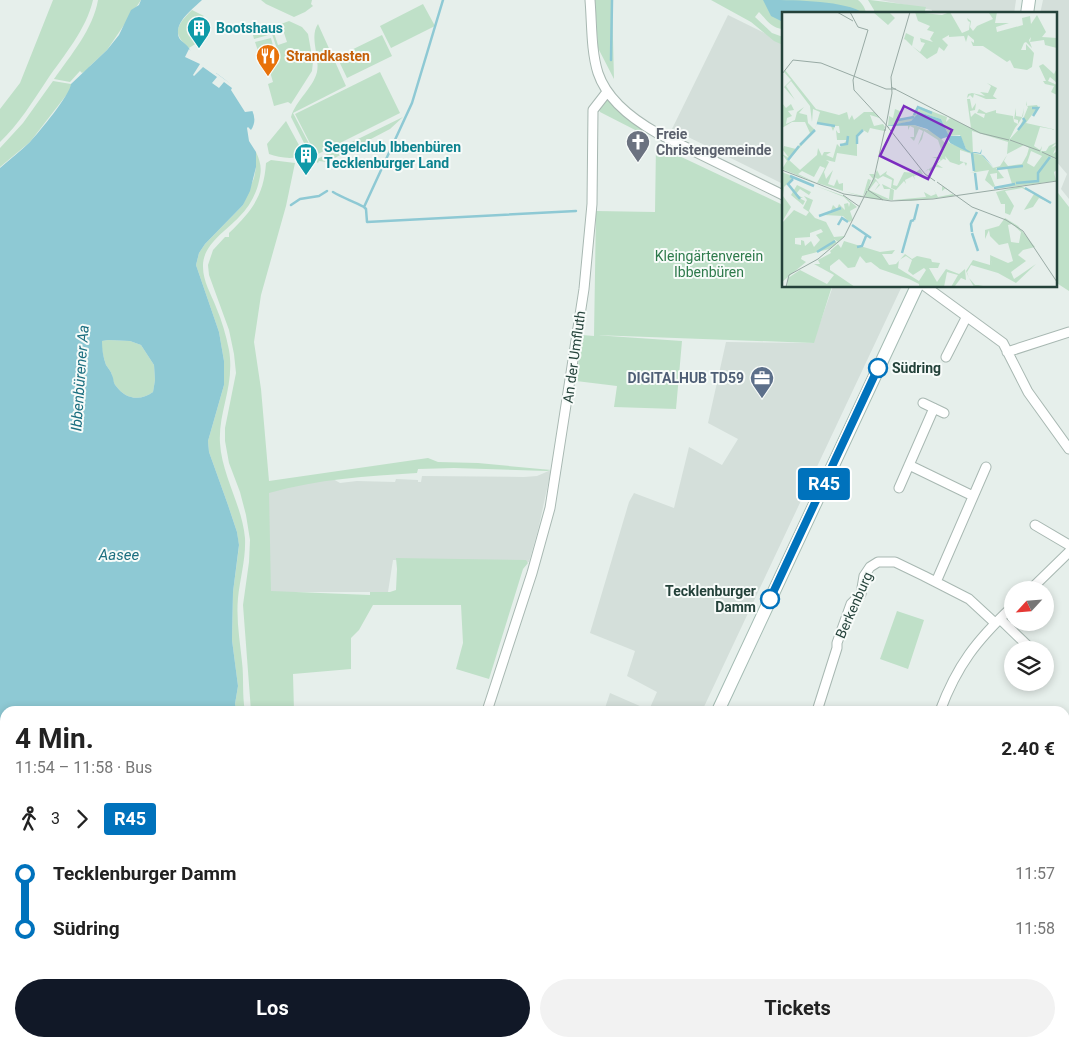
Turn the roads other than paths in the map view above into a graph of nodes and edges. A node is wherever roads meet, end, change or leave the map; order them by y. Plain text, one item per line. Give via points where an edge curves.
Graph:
1 (590, 0) edge
2 (608, 92) junction
3 (782, 194) edge
4 (916, 288) edge
5 (928, 288) edge
6 (966, 318) junction
7 (1069, 332) edge
8 (1007, 352) junction
9 (946, 357) dead end
10 (923, 403) dead end
11 (934, 408) junction
12 (944, 413) dead end
13 (1069, 449) edge
14 (909, 465) junction
15 (986, 467) dead end
16 (899, 488) dead end
17 (973, 496) junction
18 (1035, 525) dead end
19 (1069, 545) edge
20 (1069, 552) edge
21 (1039, 581) edge
22 (936, 582) junction
23 (1004, 614) edge
24 (997, 621) junction
25 (1021, 641) edge
26 (489, 706) edge
27 (720, 706) edge
28 (819, 706) edge
29 (942, 706) edge

1 - 2 street via 595,61
2 - 3 street via 642,124
2 - 26 street, An der Umfluth via 593,110 592,204 584,289 550,508
4 - 27 main road
5 - 6 street
6 - 8 street via 1003,343
6 - 9 street
7 - 8 street
8 - 13 street via 1028,392
10 - 11 street
11 - 12 street
11 - 14 street
14 - 16 street
14 - 17 street
15 - 17 street
17 - 22 street
18 - 19 street
20 - 21 street
22 - 24 street, Berkenburg via 969,599
22 - 28 street, Berkenburg via 895,562 878,562 870,567 864,576 861,594 851,604
23 - 24 street
24 - 25 street, Berkenburg
24 - 29 street via 975,644 958,670

